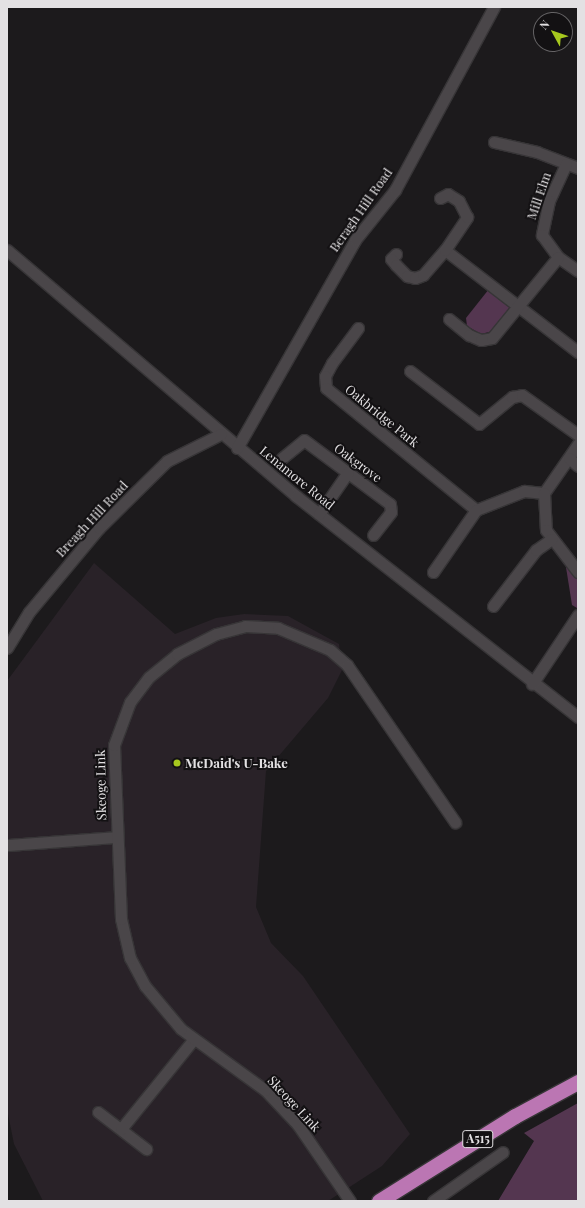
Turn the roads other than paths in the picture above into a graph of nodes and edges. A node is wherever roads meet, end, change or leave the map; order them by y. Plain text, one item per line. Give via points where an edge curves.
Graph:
1 (494, 7) edge
2 (494, 142) dead end
3 (566, 164) junction
4 (578, 168) edge
5 (440, 198) dead end
6 (7, 250) edge
7 (445, 250) junction
8 (396, 254) dead end
9 (558, 257) junction
10 (578, 270) edge
11 (518, 306) junction
12 (450, 319) dead end
13 (358, 328) dead end
14 (578, 352) edge
15 (410, 371) dead end
16 (221, 434) junction
17 (578, 435) edge
18 (578, 444) edge
19 (238, 448) junction
20 (282, 458) dead end
21 (569, 458) junction
22 (578, 466) edge
23 (348, 472) junction
24 (544, 493) junction
25 (476, 510) junction
26 (319, 514) junction
27 (373, 535) dead end
28 (552, 539) junction
29 (433, 572) dead end
30 (578, 572) edge
31 (493, 606) dead end
32 (578, 614) edge
33 (7, 648) edge
34 (532, 684) junction
35 (578, 716) edge
36 (455, 822) dead end
37 (116, 837) junction
38 (7, 845) edge
39 (193, 1040) junction
40 (578, 1082) edge
41 (98, 1112) dead end
42 (121, 1130) junction
43 (146, 1149) dead end
44 (503, 1152) dead end
45 (350, 1201) edge
46 (379, 1201) edge
47 (433, 1201) edge

1 - 19 street, Beragh Hill Road via 395,190 355,240
2 - 3 street, Mill Elm via 528,149
3 - 4 street, Mill Elm
3 - 9 street, Mill Elm via 541,227 546,244
5 - 7 street via 448,194 459,201 467,217
6 - 16 street, Lenamore Road
7 - 8 street via 423,275 415,278 391,259
7 - 11 street
9 - 10 street, Mill Elm
9 - 11 street
11 - 12 street via 492,338 481,340 469,335
11 - 14 street
13 - 25 street, Oakbridge Park via 325,376 326,388
15 - 17 street via 479,424 512,397 522,395
16 - 19 street, Lenamore Road
16 - 33 street, Breagh Hill Road via 167,461 99,528 29,612
18 - 21 street
19 - 26 street, Lenamore Road
20 - 23 street, Oakgrove via 304,440
21 - 22 street
21 - 24 street
23 - 26 street
23 - 27 street, Oakgrove via 390,504 391,512
24 - 25 street via 524,491
24 - 28 street via 546,530
25 - 29 street
26 - 34 street, Lenamore Road
28 - 30 street
28 - 31 street via 536,550
32 - 34 street
34 - 35 street, Lenamore Road
36 - 37 street, Skeoge Link via 347,665 330,650 278,628 245,626 216,634 177,654 149,677 130,702 114,744
37 - 38 street
37 - 39 street, Skeoge Link via 121,919 130,958 163,1010
39 - 42 street
39 - 45 street, Skeoge Link via 265,1090 315,1147
40 - 46 highway, A515 via 515,1116
41 - 42 street
42 - 43 street
44 - 47 street

